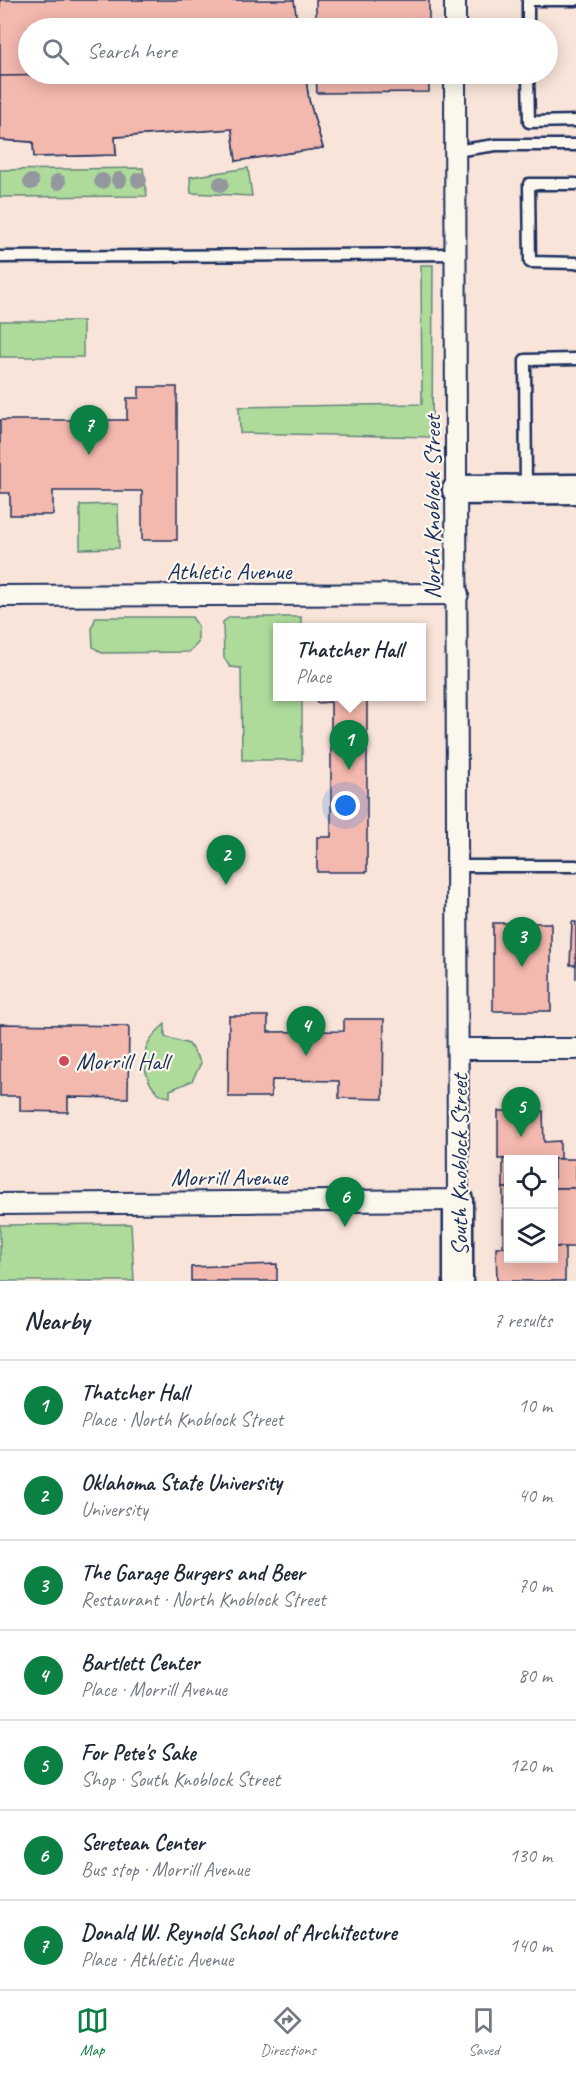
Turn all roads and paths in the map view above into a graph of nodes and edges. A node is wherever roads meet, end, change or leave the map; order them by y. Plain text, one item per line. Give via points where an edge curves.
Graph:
1 (455, 0) edge
2 (576, 0) edge
3 (455, 18) edge
4 (528, 18) edge
5 (455, 84) edge
6 (528, 84) edge
7 (576, 121) edge
8 (576, 145) edge
9 (455, 151) junction
10 (576, 184) edge
11 (457, 254) junction
12 (0, 256) edge
13 (576, 263) edge
14 (576, 359) edge
15 (526, 489) junction
16 (576, 489) edge
17 (457, 490) junction
18 (458, 594) junction
19 (0, 596) edge
20 (459, 866) junction
21 (576, 866) edge
22 (460, 1049) junction
23 (576, 1049) edge
24 (458, 1200) junction
25 (0, 1204) edge
26 (458, 1281) edge

1 - 3 street
2 - 4 lane via 528,0
5 - 9 street, North Knoblock Street
6 - 7 lane via 529,122
8 - 9 lane via 496,145
9 - 11 street, North Knoblock Street
10 - 13 lane via 529,184 530,262
11 - 12 lane
11 - 17 street, North Knoblock Street
14 - 15 lane via 525,360
15 - 16 street
15 - 17 street
17 - 18 street, North Knoblock Street
18 - 19 street, Athletic Avenue
18 - 20 street, North Knoblock Street
20 - 21 lane
20 - 22 street, North Knoblock Street
22 - 23 street
22 - 24 street, South Knoblock Street
24 - 25 street, Morrill Avenue
24 - 26 street, South Knoblock Street

